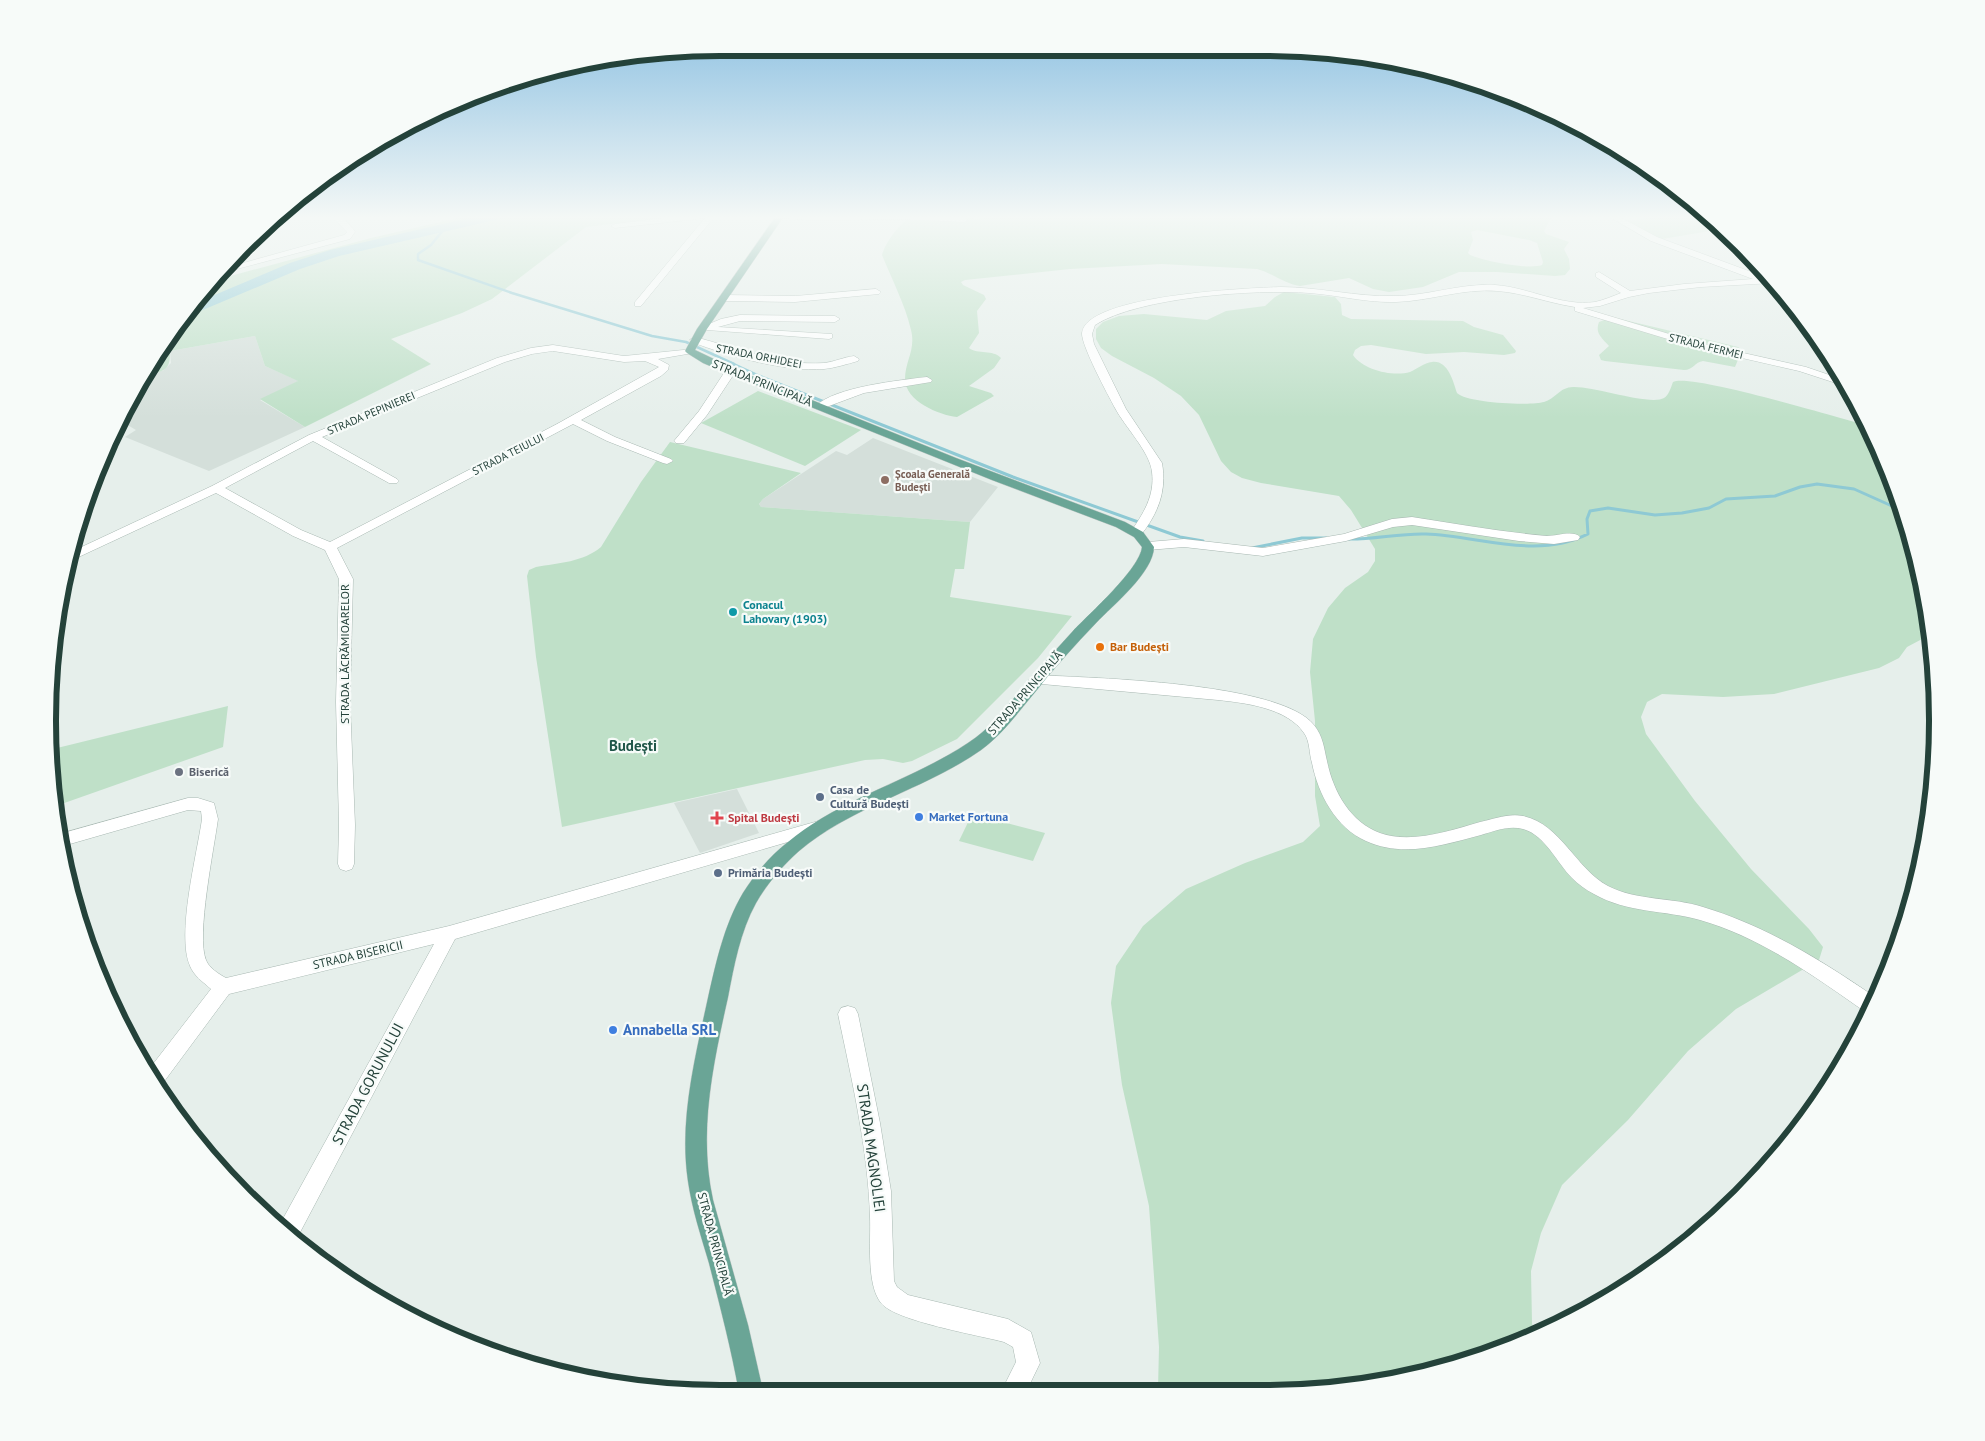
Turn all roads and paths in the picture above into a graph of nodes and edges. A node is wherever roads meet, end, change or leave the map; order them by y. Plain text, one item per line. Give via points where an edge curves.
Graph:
1 (655, 283) edge
2 (733, 283) edge
3 (1612, 283) edge
4 (1735, 283) edge
5 (876, 292) dead end
6 (1629, 294) junction
7 (723, 298) junction
8 (638, 304) dead end
9 (1570, 304) junction
10 (834, 320) dead end
11 (702, 329) junction
12 (829, 336) dead end
13 (692, 345) junction
14 (646, 358) junction
15 (854, 359) dead end
16 (730, 373) junction
17 (927, 380) dead end
18 (1835, 380) edge
19 (825, 404) junction
20 (573, 420) junction
21 (312, 437) junction
22 (680, 441) dead end
23 (667, 461) dead end
24 (393, 481) dead end
25 (216, 488) junction
26 (1141, 528) junction
27 (1574, 536) dead end
28 (1148, 546) junction
29 (330, 547) junction
30 (78, 554) edge
31 (1036, 680) junction
32 (823, 825) junction
33 (67, 839) edge
34 (346, 864) dead end
35 (449, 933) junction
36 (223, 987) junction
37 (1866, 1002) edge
38 (848, 1014) dead end
39 (158, 1074) edge
40 (291, 1227) edge
41 (749, 1385) edge
42 (1017, 1385) edge

1 - 8 street
2 - 7 main road
3 - 6 street
4 - 6 street
5 - 7 street via 795,299
6 - 9 street via 1599,304
7 - 11 main road
9 - 18 street, STRADA FERMEI via 1690,343 1802,369
9 - 26 street via 1496,288 1396,298 1283,290 1148,302 1095,320 1088,329 1089,344 1121,410 1156,463 1159,474 1156,498
10 - 11 street via 740,318 724,320
11 - 12 street
11 - 13 main road
13 - 14 street, STRADA PEPINIEREI
13 - 15 street, STRADA ORHIDEEI via 793,364 824,366
13 - 16 main road, STRADA PRINCIPALĂ via 707,361
14 - 20 street, STRADA TEIULUI via 664,365 664,368
14 - 21 street, STRADA PEPINIEREI via 609,358 553,348 530,351 486,365
16 - 19 main road, STRADA PRINCIPALĂ
16 - 22 street via 704,413
17 - 19 street via 867,387
19 - 26 main road, STRADA PRINCIPALĂ via 1033,492 1126,527
20 - 23 street
20 - 29 street, STRADA TEIULUI
21 - 24 street
21 - 25 street, STRADA PEPINIEREI
25 - 29 street via 297,533
25 - 30 street, STRADA PEPINIEREI
26 - 28 main road, STRADA PRINCIPALĂ
27 - 28 street via 1554,540 1519,537 1412,521 1263,552 1184,543
28 - 31 main road, STRADA PRINCIPALĂ via 1145,561 1135,573
29 - 34 street, STRADA LĂCRĂMIOARELOR via 346,580 343,702
31 - 32 main road, STRADA PRINCIPALĂ via 999,725 965,754
31 - 37 street via 1143,686 1229,696 1288,712 1307,726 1316,744 1326,784 1346,820 1372,837 1399,844 1452,836 1498,824 1519,821 1528,824 1538,829 1576,871 1601,890 1621,899 1697,912 1733,924 1790,953
32 - 35 street, STRADA BISERICII
32 - 41 main road, STRADA PRINCIPALĂ via 785,853 748,901 732,943 720,989 699,1089 698,1181
33 - 36 street via 188,804 208,807 210,819 197,911 195,957 198,965
35 - 36 street, STRADA BISERICII
35 - 40 street, STRADA GORUNULUI
36 - 39 street
38 - 42 street, STRADA MAGNOLIEI via 876,1162 883,1281 889,1295 903,1305 1008,1331 1022,1340 1028,1363

